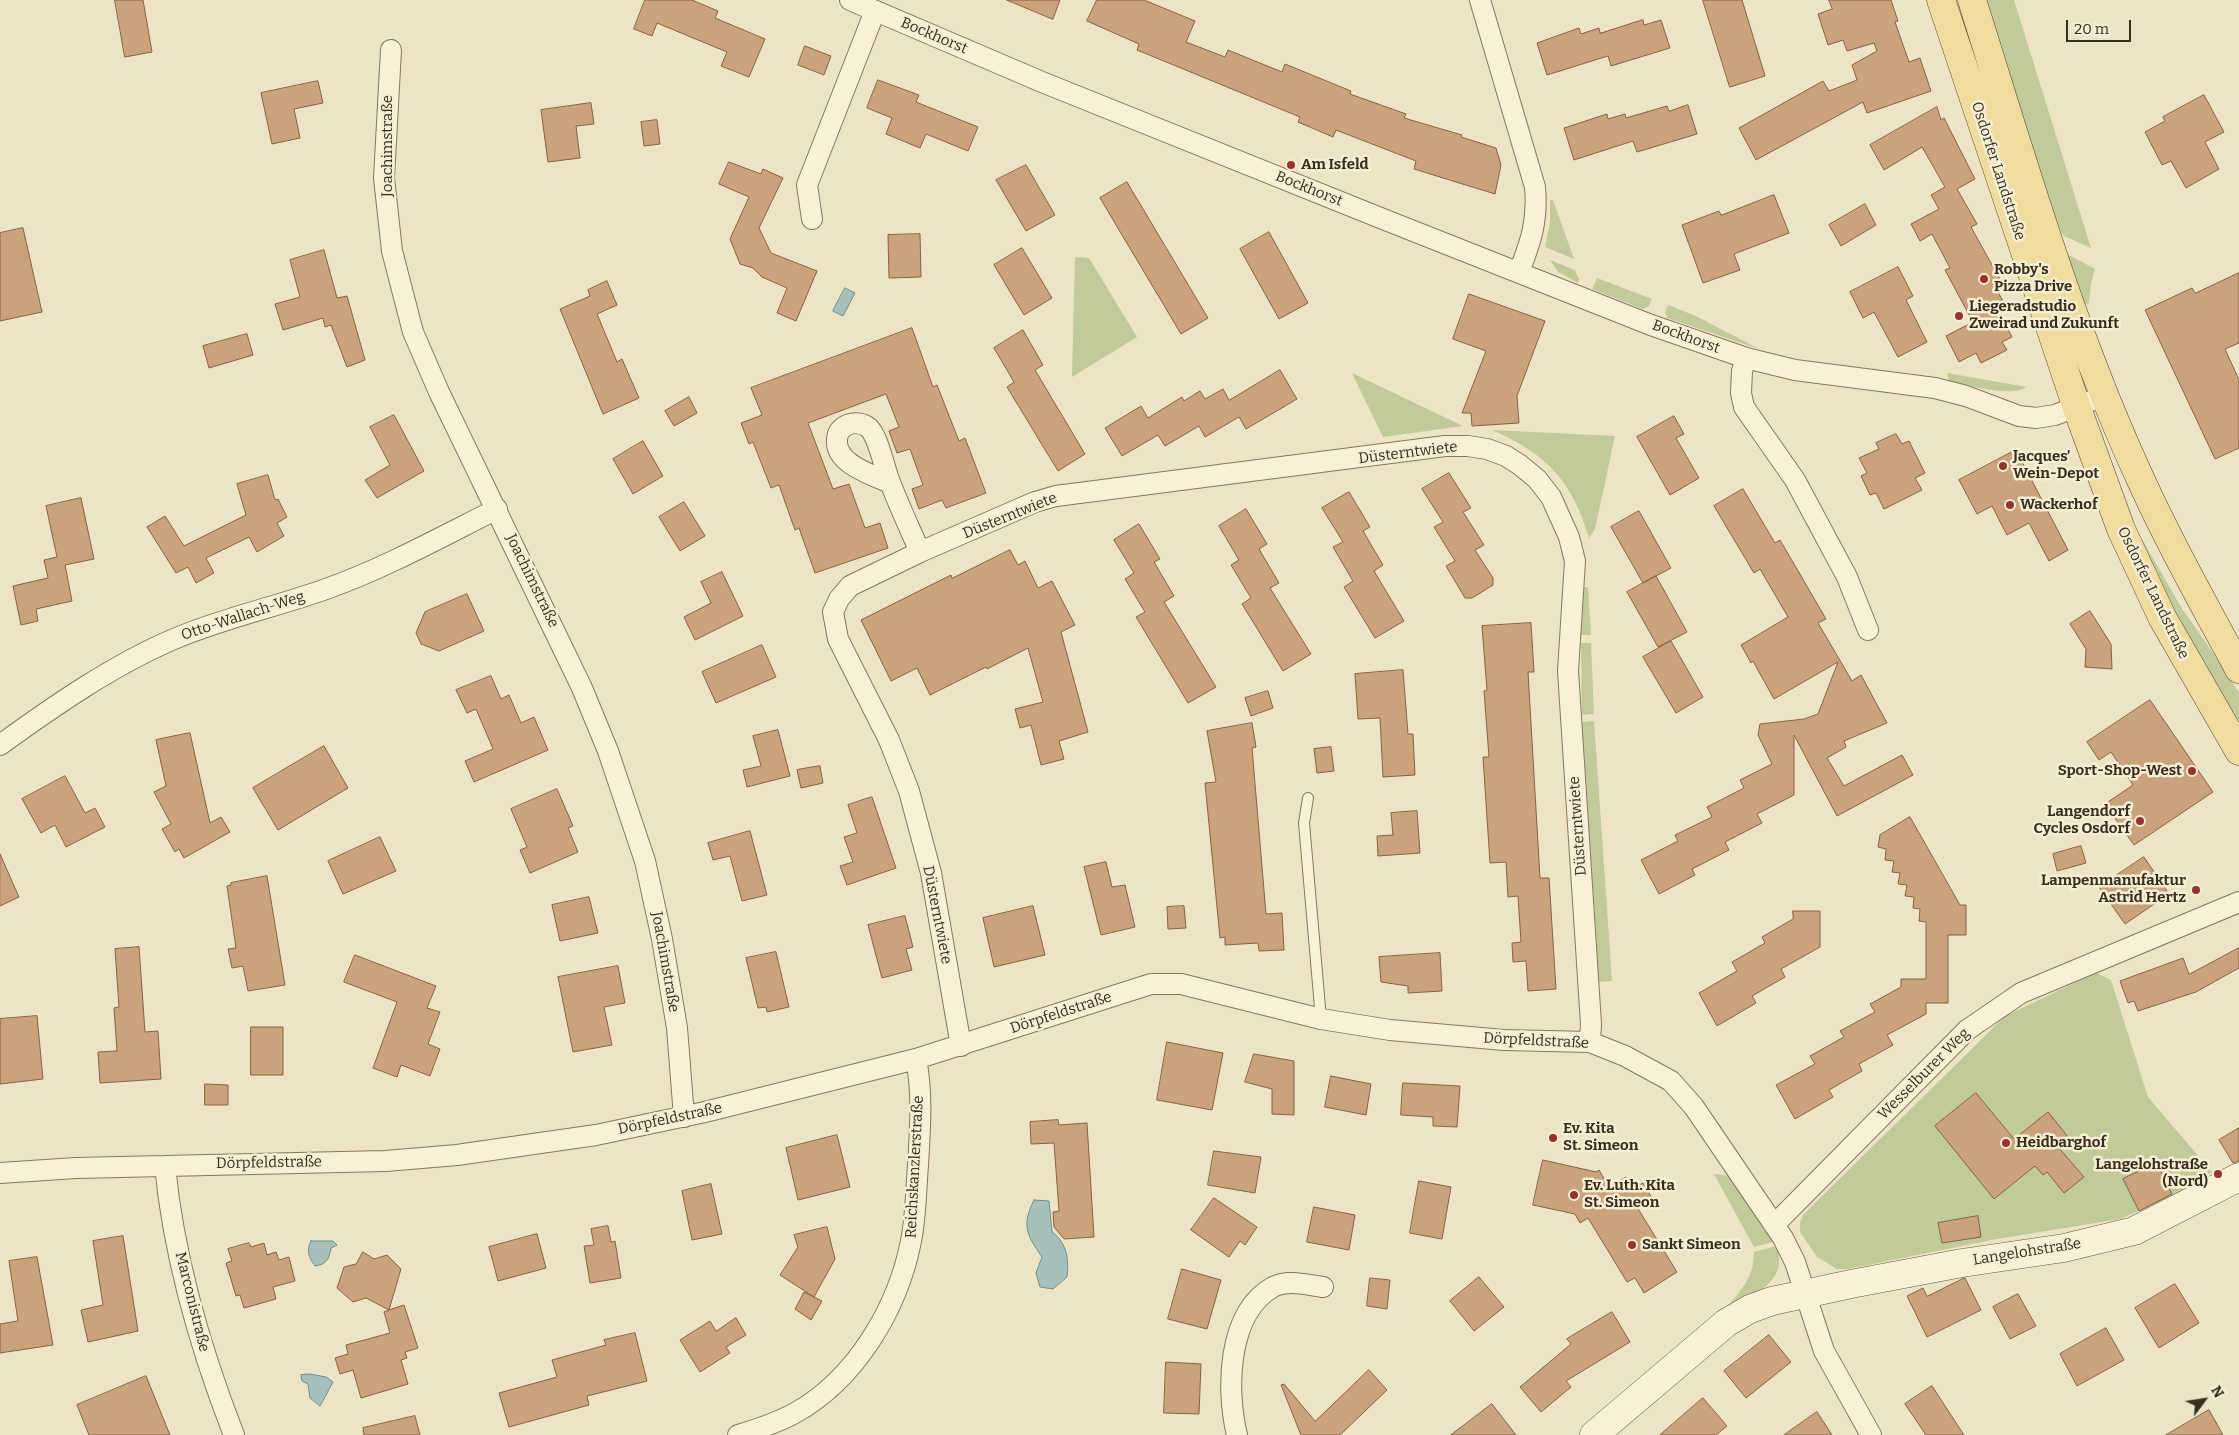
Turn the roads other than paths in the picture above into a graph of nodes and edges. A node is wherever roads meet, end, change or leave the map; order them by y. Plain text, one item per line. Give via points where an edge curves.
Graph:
1 (850, 0) edge
2 (1480, 0) edge
3 (1940, 0) edge
4 (1972, 0) edge
5 (875, 11) junction
6 (391, 50) dead end
7 (812, 219) dead end
8 (1519, 272) junction
9 (1746, 358) junction
10 (2106, 395) junction
11 (2077, 408) junction
12 (890, 483) dead end
13 (2145, 490) junction
14 (497, 509) junction
15 (920, 552) junction
16 (1868, 630) dead end
17 (2239, 669) edge
18 (0, 745) edge
19 (2239, 751) edge
20 (1308, 798) dead end
21 (2239, 902) edge
22 (1320, 1019) junction
23 (1590, 1042) junction
24 (961, 1046) junction
25 (916, 1059) junction
26 (684, 1117) junction
27 (165, 1166) junction
28 (0, 1173) edge
29 (2239, 1177) edge
30 (1774, 1225) junction
31 (1322, 1287) dead end
32 (1804, 1294) junction
33 (234, 1435) edge
34 (738, 1435) edge
35 (1237, 1435) edge
36 (1594, 1435) edge
37 (1871, 1435) edge

1 - 5 street, Bockhorst
2 - 8 street via 1535,187 1537,210 1533,233
3 - 11 main road, Osdorfer Landstraße
4 - 10 main road, Osdorfer Landstraße via 2048,240
5 - 7 street via 807,185
5 - 8 street, Bockhorst via 1101,106
6 - 14 street, Joachimstraße via 384,178 392,251 413,332
8 - 9 street, Bockhorst via 1651,325
9 - 11 street, Bockhorst via 1795,370 1936,388 2019,416 2036,418
9 - 16 street via 1741,393 1744,407 1795,480 1847,576
10 - 11 street, Bockhorst
10 - 13 main road, Osdorfer Landstraße
11 - 13 main road
11 - 19 main road, Osdorfer Landstraße via 2139,571
12 - 15 street
13 - 17 main road, Osdorfer Landstraße
14 - 18 street, Otto-Wallach-Weg via 391,562 326,589 174,639 46,712
14 - 26 street, Joachimstraße via 582,688 608,751 645,861 677,1028
15 - 23 street, Düsterntwiete via 1035,502 1078,492 1445,446 1488,449 1520,465 1537,479 1551,498 1566,530 1574,561 1568,671
15 - 24 street, Düsterntwiete via 850,586 839,598 833,612 838,638 889,740 909,791 930,874
20 - 22 lane via 1304,823
21 - 30 street, Wesselburer Weg via 2021,993 1967,1030
22 - 23 street, Dörpfeldstraße via 1443,1035
22 - 24 street, Dörpfeldstraße via 1166,982 1151,984
23 - 30 street, Dörpfeldstraße via 1625,1056 1671,1081 1694,1107
24 - 25 street, Dörpfeldstraße
25 - 26 street, Dörpfeldstraße
25 - 34 street, Reichskanzlerstraße via 920,1077 920,1133 915,1212 905,1265 889,1307 864,1347 836,1381 796,1412
26 - 27 street, Dörpfeldstraße via 596,1135 457,1155
27 - 28 street, Dörpfeldstraße
27 - 33 street, Marconistraße via 190,1308
29 - 32 street, Langelohstraße via 2134,1231 2064,1248 1953,1265
30 - 32 street, Dörpfeldstraße via 1795,1262
31 - 35 street via 1294,1283 1274,1286 1256,1301 1244,1319 1235,1348 1231,1380 1232,1414
32 - 36 street, Langelohstraße via 1750,1309 1726,1323
32 - 37 street via 1824,1351

